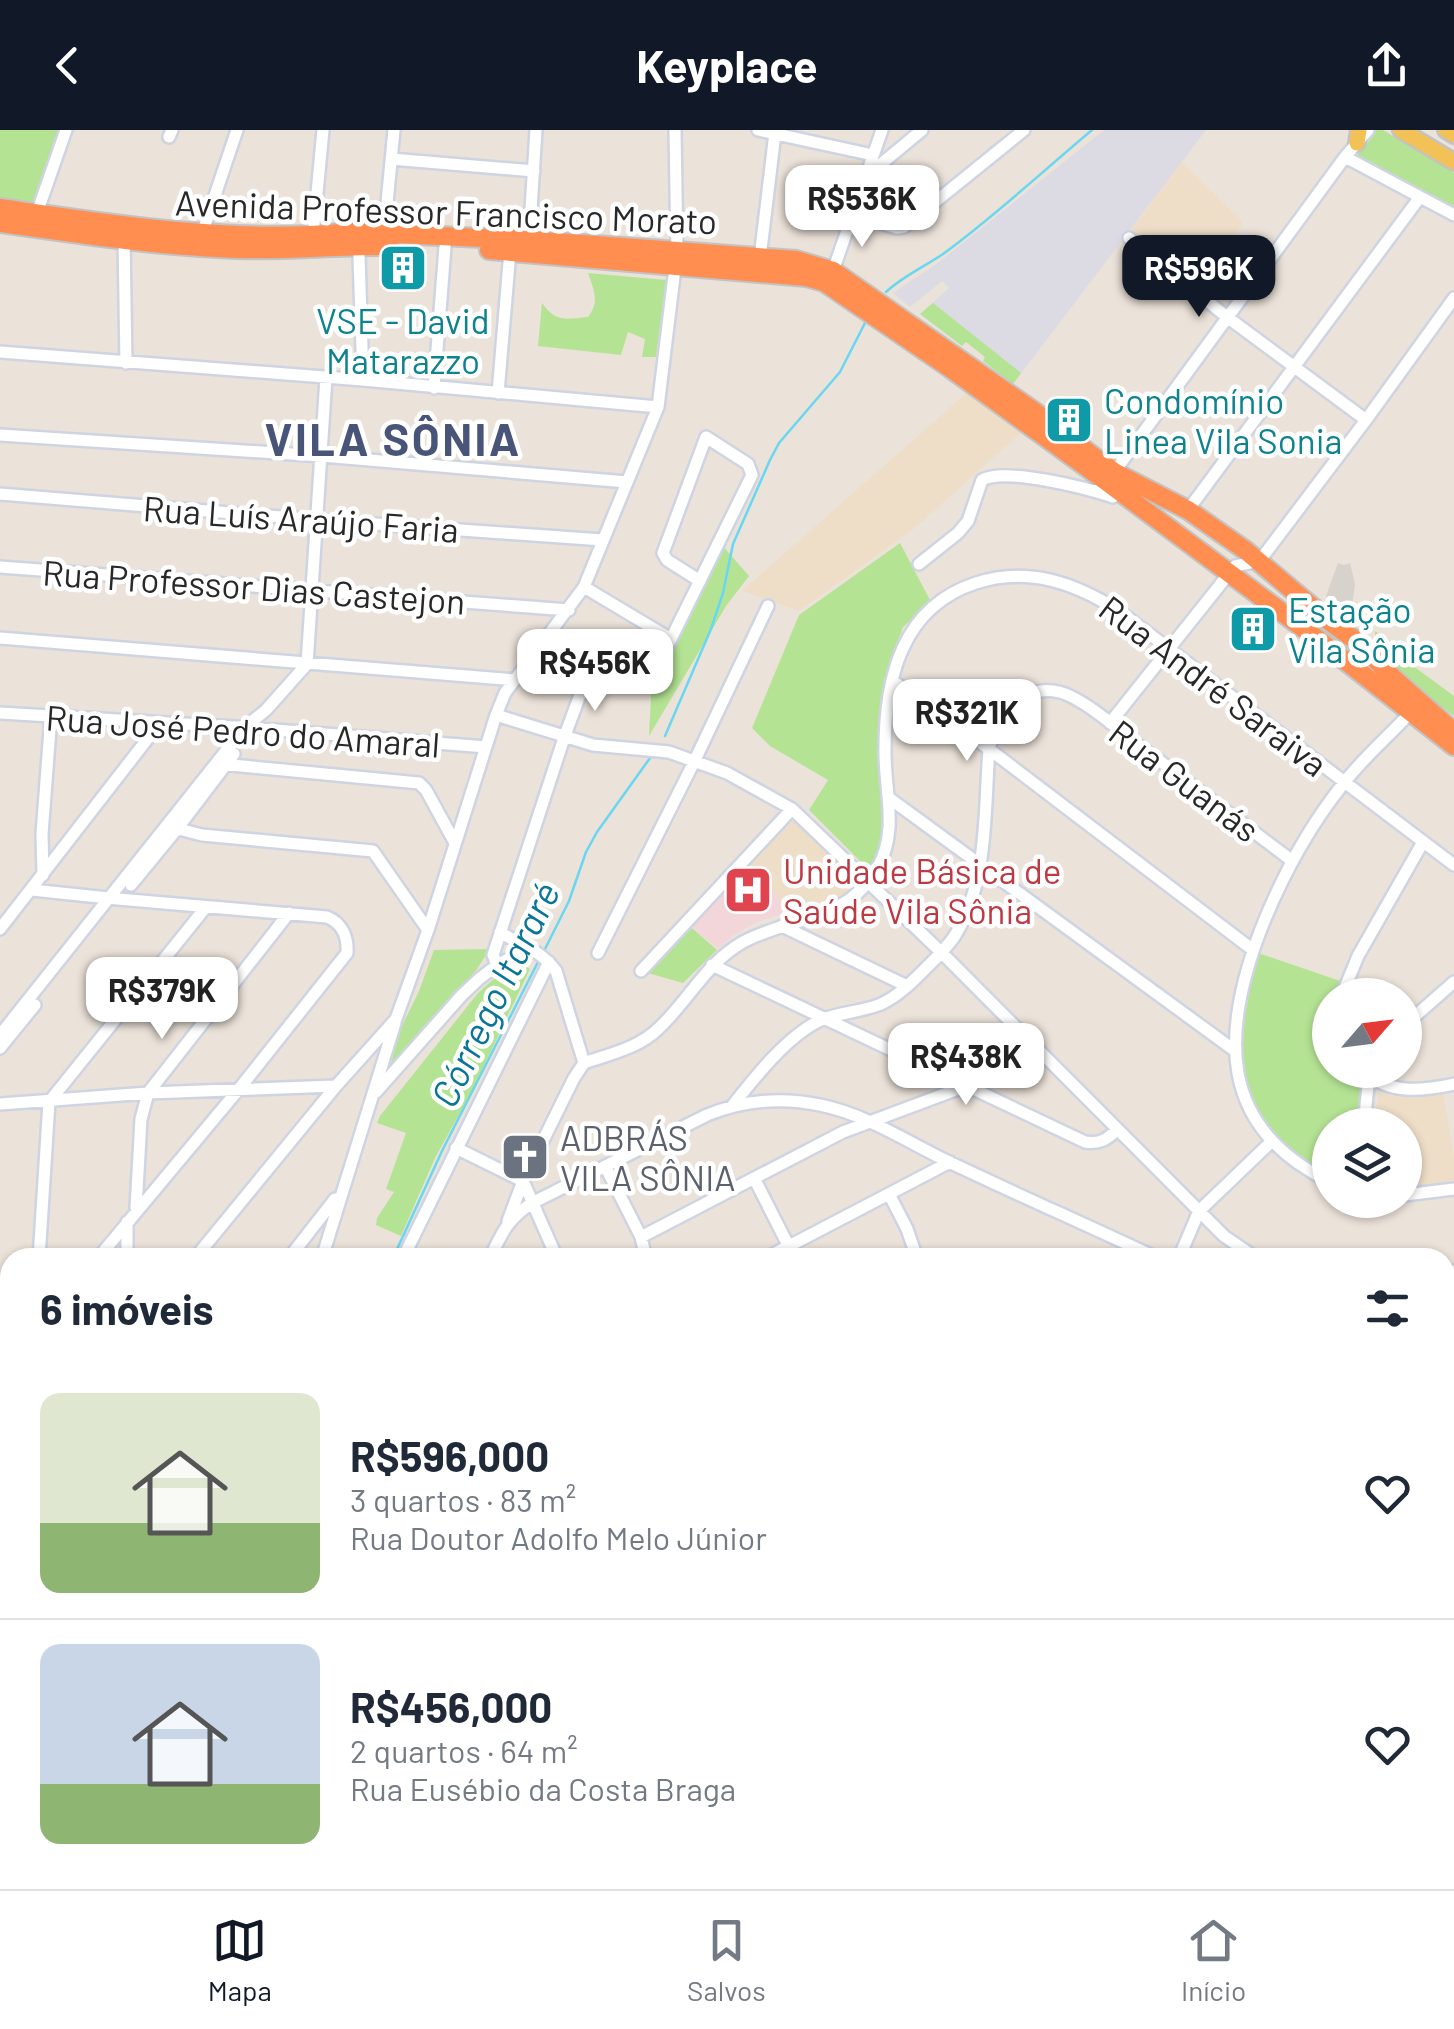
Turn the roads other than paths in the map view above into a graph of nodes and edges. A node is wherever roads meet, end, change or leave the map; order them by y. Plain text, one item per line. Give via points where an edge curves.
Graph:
1 (66, 130) edge
2 (237, 130) edge
3 (323, 130) edge
4 (394, 130) edge
5 (536, 130) edge
6 (674, 130) edge
7 (758, 130) edge
8 (882, 130) edge
9 (922, 130) edge
10 (1024, 130) edge
11 (1368, 130) edge
12 (1401, 130) edge
13 (1446, 130) edge
14 (776, 134) junction
15 (1454, 134) edge
16 (816, 136) edge
17 (1358, 136) edge
18 (873, 156) junction
19 (1345, 157) junction
20 (391, 159) junction
21 (1454, 162) edge
22 (534, 171) junction
23 (866, 176) junction
24 (1420, 196) junction
25 (0, 208) edge
26 (37, 213) junction
27 (852, 215) junction
28 (1454, 215) edge
29 (0, 223) edge
30 (202, 234) junction
31 (384, 234) junction
32 (313, 235) junction
33 (1129, 238) dead end
34 (124, 239) junction
35 (355, 239) junction
36 (529, 240) junction
37 (445, 247) junction
38 (510, 251) junction
39 (676, 258) junction
40 (760, 258) junction
41 (833, 271) junction
42 (1454, 298) edge
43 (1227, 317) junction
44 (0, 352) edge
45 (126, 363) junction
46 (1296, 368) junction
47 (326, 378) junction
48 (363, 380) junction
49 (434, 388) junction
50 (498, 393) junction
51 (658, 407) junction
52 (1366, 420) junction
53 (0, 435) edge
54 (322, 456) junction
55 (627, 482) junction
56 (1110, 484) junction
57 (0, 494) edge
58 (1188, 510) junction
59 (318, 520) junction
60 (603, 540) junction
61 (1242, 562) junction
62 (919, 564) dead end
63 (0, 567) edge
64 (700, 581) junction
65 (584, 587) junction
66 (312, 590) junction
67 (768, 606) dead end
68 (569, 610) junction
69 (0, 638) edge
70 (671, 638) junction
71 (1168, 648) junction
72 (308, 664) junction
73 (655, 666) dead end
74 (587, 676) dead end
75 (515, 680) junction
76 (893, 680) junction
77 (1411, 712) junction
78 (0, 713) edge
79 (496, 715) junction
80 (51, 716) junction
81 (1110, 723) junction
82 (159, 724) junction
83 (249, 728) junction
84 (1454, 732) edge
85 (564, 738) junction
86 (1454, 746) edge
87 (486, 747) junction
88 (989, 749) junction
89 (695, 760) junction
90 (222, 764) junction
91 (1344, 782) junction
92 (889, 798) junction
93 (792, 809) junction
94 (172, 827) junction
95 (1423, 842) junction
96 (455, 843) junction
97 (1292, 860) junction
98 (980, 865) junction
99 (1454, 866) edge
100 (44, 875) junction
101 (869, 882) junction
102 (32, 890) junction
103 (115, 899) junction
104 (206, 907) junction
105 (290, 913) junction
106 (782, 926) junction
107 (0, 928) edge
108 (428, 930) junction
109 (500, 932) junction
110 (526, 949) junction
111 (1253, 950) junction
112 (598, 953) dead end
113 (942, 953) junction
114 (548, 960) junction
115 (497, 964) junction
116 (712, 965) junction
117 (641, 971) dead end
118 (1349, 978) edge
119 (1454, 982) edge
120 (907, 986) junction
121 (1422, 1011) edge
122 (825, 1018) junction
123 (396, 1019) junction
124 (1017, 1030) junction
125 (0, 1035) edge
126 (371, 1047) junction
127 (0, 1048) edge
128 (1234, 1050) junction
129 (584, 1063) junction
130 (384, 1067) junction
131 (1454, 1084) edge
132 (336, 1086) junction
133 (966, 1086) junction
134 (1396, 1088) edge
135 (238, 1089) junction
136 (148, 1092) junction
137 (49, 1102) junction
138 (0, 1104) edge
139 (732, 1105) junction
140 (870, 1122) junction
141 (1116, 1130) junction
142 (1271, 1142) junction
143 (456, 1148) junction
144 (950, 1162) junction
145 (605, 1166) junction
146 (1312, 1172) edge
147 (754, 1178) junction
148 (523, 1181) junction
149 (1454, 1189) edge
150 (341, 1192) junction
151 (1422, 1193) edge
152 (888, 1194) junction
153 (534, 1202) junction
154 (136, 1211) junction
155 (1199, 1211) junction
156 (126, 1222) junction
157 (506, 1224) junction
158 (640, 1237) junction
159 (788, 1245) junction
160 (40, 1248) edge
161 (106, 1248) edge
162 (127, 1248) edge
163 (203, 1248) edge
164 (296, 1248) edge
165 (325, 1248) edge
166 (408, 1248) edge
167 (495, 1248) edge
168 (552, 1248) edge
169 (643, 1248) edge
170 (783, 1248) edge
171 (914, 1248) edge
172 (1135, 1248) edge
173 (1183, 1248) edge
174 (1241, 1248) edge

1 - 26 street
2 - 30 street
3 - 32 street
4 - 20 street
5 - 22 street
6 - 39 street
7 - 14 street
8 - 18 street
9 - 23 street
10 - 27 street via 904,227
11 - 17 street
12 - 21 main road
13 - 15 main road
14 - 16 street
14 - 40 street
16 - 18 street
17 - 19 street
18 - 23 street
19 - 24 street
19 - 43 street
20 - 22 street
20 - 31 street
22 - 36 street
23 - 27 street
24 - 28 street
24 - 46 street
25 - 26 highway, Avenida Professor Francisco Morato
26 - 30 highway, Avenida Professor Francisco Morato
27 - 41 street
29 - 34 highway, Avenida Professor Francisco Morato
30 - 32 highway, Avenida Professor Francisco Morato
31 - 35 highway, Avenida Professor Francisco Morato
31 - 36 highway, Avenida Professor Francisco Morato
32 - 35 highway, Avenida Professor Francisco Morato
33 - 43 street
34 - 35 highway, Avenida Professor Francisco Morato via 234,249
34 - 45 street
35 - 37 highway, Avenida Professor Francisco Morato
35 - 48 street
36 - 39 highway, Avenida Professor Francisco Morato
37 - 38 highway, Avenida Professor Francisco Morato
37 - 49 street
38 - 39 highway, Avenida Professor Francisco Morato
38 - 50 street
39 - 40 highway, Avenida Professor Francisco Morato
39 - 51 street
39 - 56 highway, Avenida Professor Francisco Morato via 824,282
40 - 41 highway, Avenida Professor Francisco Morato
41 - 56 highway, Avenida Professor Francisco Morato via 1035,412
42 - 52 street
43 - 46 street
43 - 56 street
44 - 45 street
45 - 47 street
46 - 52 street
46 - 58 street
47 - 48 street
47 - 54 street
48 - 49 street
49 - 50 street
50 - 51 street
51 - 55 street
52 - 61 street
53 - 54 street
54 - 55 street
54 - 59 street
55 - 60 street
56 - 58 highway, Avenida Professor Francisco Morato
56 - 61 highway, Avenida Professor Francisco Morato
56 - 62 street via 992,475 979,485 958,533
57 - 59 street, Rua Luís Araújo Faria
58 - 61 highway, Avenida Professor Francisco Morato
59 - 60 street, Rua Luís Araújo Faria
59 - 66 street
60 - 65 street
61 - 71 street
61 - 77 highway, Avenida Professor Francisco Morato via 1315,637
61 - 84 highway, Avenida Professor Francisco Morato via 1362,644
63 - 66 street, Rua Professor Dias Castejon
64 - 64 street via 663,553 706,437 748,464 752,474
64 - 70 street
65 - 68 street
65 - 70 street
66 - 68 street, Rua Professor Dias Castejon
66 - 72 street
67 - 89 street
68 - 75 street
69 - 72 street
70 - 73 street
71 - 76 street, Rua André Saraiva via 1070,584 986,580 924,613 900,652
71 - 81 street
71 - 91 street, Rua André Saraiva
72 - 75 street
72 - 83 street
74 - 85 street
75 - 79 street
76 - 88 street
76 - 92 street, Rua André Saraiva via 884,750
77 - 86 highway, Avenida Professor Francisco Morato
77 - 91 street
78 - 80 street, Rua José Pedro do Amaral
79 - 85 street
79 - 87 street
80 - 82 street, Rua José Pedro do Amaral
80 - 100 street
81 - 88 street, Rua Guanás via 1060,692 1033,694 1001,718
81 - 97 street, Rua Guanás
82 - 83 street, Rua José Pedro do Amaral
82 - 100 street
83 - 87 street, Rua José Pedro do Amaral
83 - 90 street
85 - 89 street
85 - 109 street
87 - 96 street
88 - 98 street, Rua Guanás
88 - 111 street
89 - 93 street
89 - 112 street
90 - 94 street
90 - 96 street via 419,783
91 - 95 street, Rua André Saraiva
91 - 97 street
92 - 98 street
92 - 101 street, Rua André Saraiva via 886,850
93 - 101 street
93 - 117 street
94 - 103 street
94 - 108 street via 372,851
95 - 99 street, Rua André Saraiva
95 - 118 street
96 - 108 street
97 - 111 street
98 - 113 street, Rua Guanás via 970,906
98 - 128 street
100 - 102 street
101 - 106 street via 842,906
101 - 113 street
102 - 103 street
102 - 107 street
103 - 104 street
103 - 125 street
103 - 127 street
104 - 105 street
104 - 137 street
105 - 135 street via 336,920 347,953
105 - 136 street
106 - 116 street
106 - 120 street
108 - 123 street
109 - 110 street
109 - 115 street via 492,955
110 - 114 street
110 - 115 street
111 - 128 street
113 - 120 street, Rua Guanás
113 - 124 street
114 - 129 street
114 - 143 street
115 - 130 street
116 - 122 street
116 - 129 street via 642,1042
119 - 121 street
120 - 122 street, Rua Guanás via 878,1005
122 - 133 street
122 - 139 street, Rua Guanás via 796,1036
123 - 126 street
123 - 130 street
124 - 133 street
124 - 141 street
126 - 130 street via 379,1049
126 - 132 street
128 - 142 street via 1246,1102
129 - 148 street
130 - 150 street
131 - 134 street
132 - 135 street
132 - 163 street
133 - 140 street
133 - 141 street via 1086,1142 1105,1141
135 - 136 street
135 - 154 street
136 - 137 street
136 - 154 street
137 - 138 street
137 - 160 street
139 - 140 street via 804,1102
139 - 145 street
140 - 144 street
140 - 147 street
141 - 155 street
142 - 146 street
142 - 155 street
143 - 148 street
143 - 166 street
144 - 152 street
144 - 172 street
145 - 153 street
145 - 158 street
147 - 158 street
147 - 159 street
148 - 153 street
148 - 157 street
149 - 151 street
150 - 164 street
150 - 165 street
152 - 159 street
152 - 171 street
153 - 157 street
153 - 168 street
154 - 156 street
155 - 173 street
155 - 174 street
156 - 161 street
156 - 162 street
157 - 167 street
158 - 169 street
159 - 170 street

